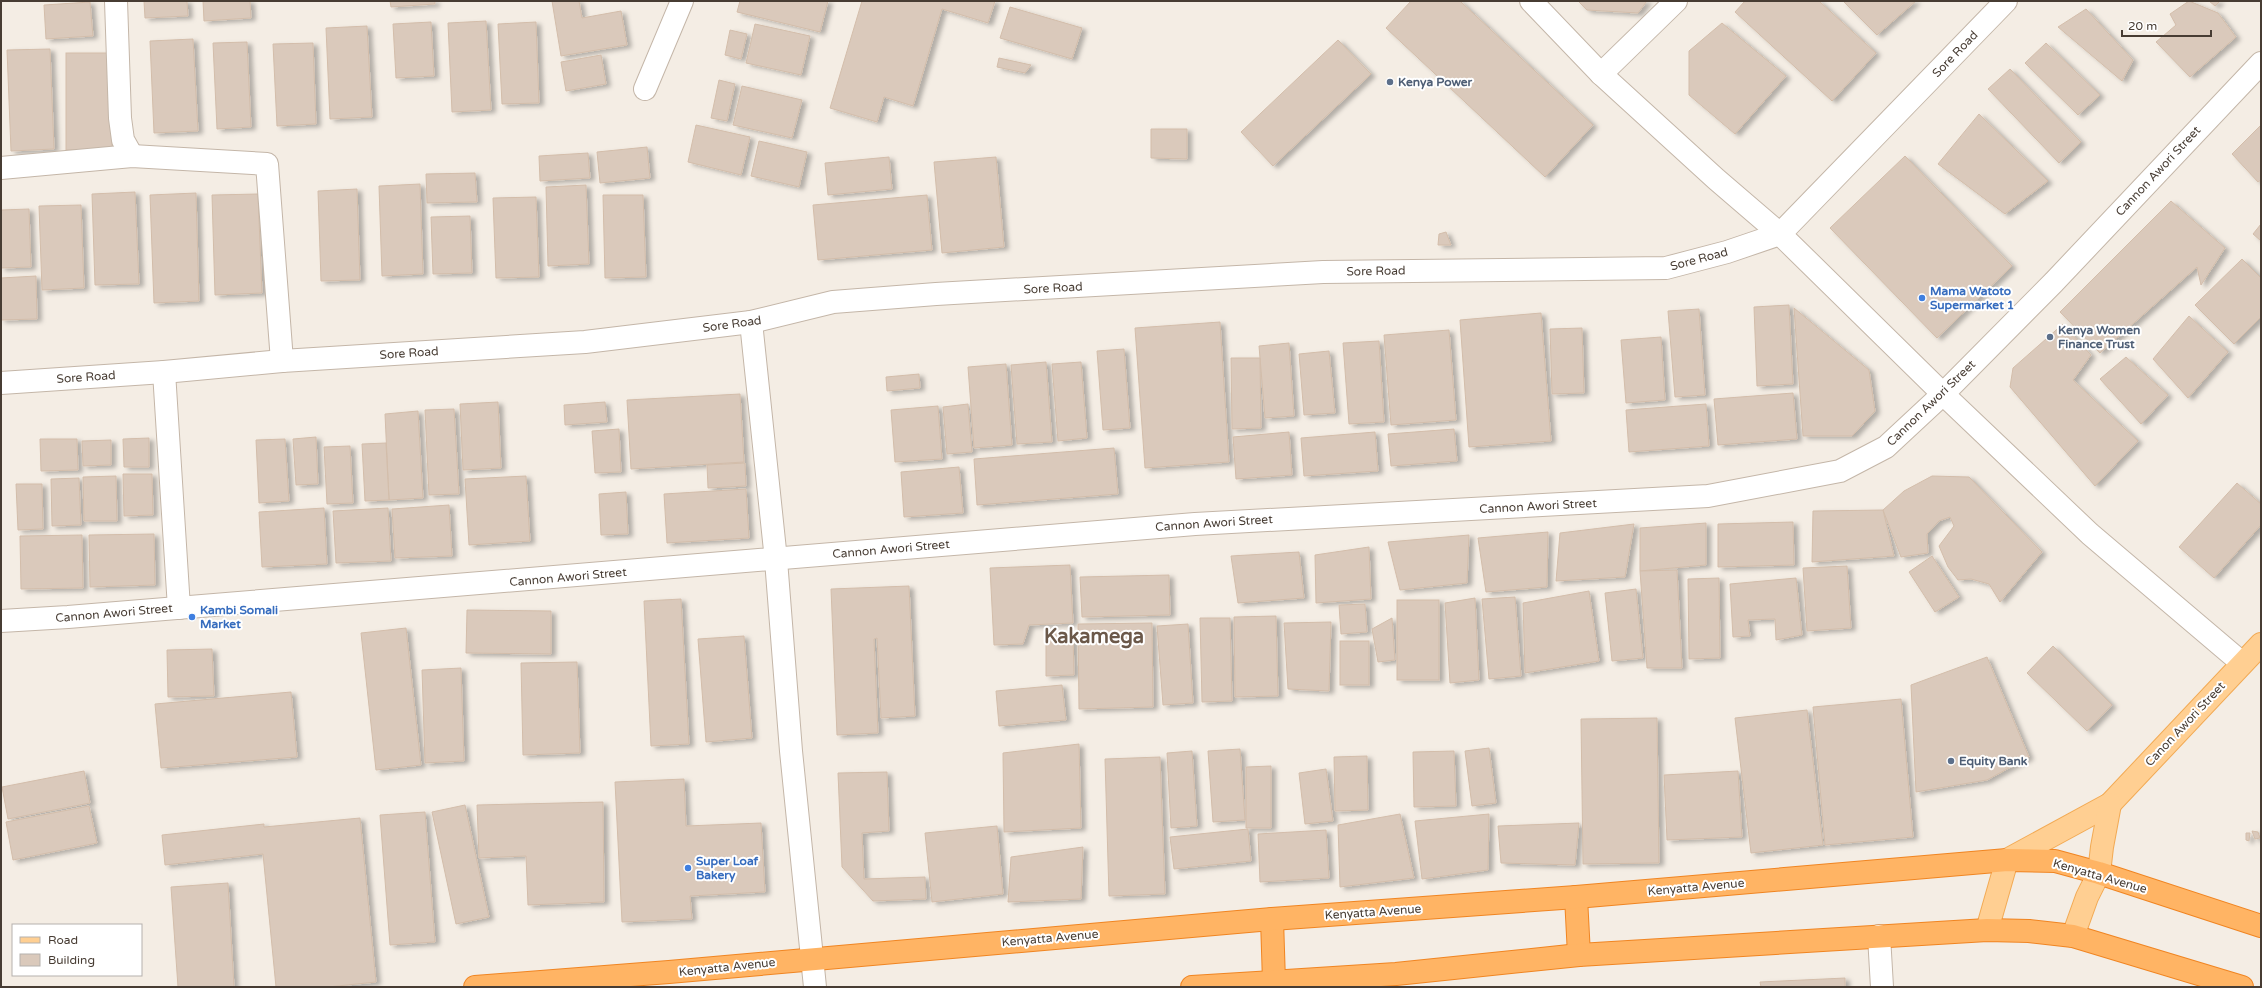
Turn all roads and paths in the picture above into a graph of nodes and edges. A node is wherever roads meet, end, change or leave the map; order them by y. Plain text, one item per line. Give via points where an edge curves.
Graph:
1 (116, 1) edge
2 (682, 1) edge
3 (1531, 1) edge
4 (1676, 1) edge
5 (2006, 1) edge
6 (2261, 63) edge
7 (1601, 74) junction
8 (644, 89) dead end
9 (132, 156) junction
10 (1, 168) edge
11 (1780, 234) junction
12 (752, 322) junction
13 (282, 361) junction
14 (164, 372) junction
15 (1, 383) edge
16 (1942, 394) junction
17 (776, 560) junction
18 (180, 608) junction
19 (1, 621) edge
20 (2261, 644) edge
21 (2242, 664) junction
22 (2110, 804) junction
23 (2007, 860) junction
24 (2100, 873) junction
25 (1576, 897) junction
26 (1272, 919) junction
27 (2261, 926) edge
28 (1987, 930) junction
29 (1879, 936) junction
30 (2073, 936) junction
31 (1579, 955) junction
32 (813, 958) junction
33 (1274, 982) junction
34 (486, 986) edge
35 (815, 987) edge
36 (1192, 987) edge
37 (1882, 987) edge
38 (2242, 987) edge

1 - 9 street via 120,118 123,140
2 - 8 street
3 - 7 street
4 - 7 street
5 - 11 street, Sore Road
6 - 16 street, Cannon Awori Street via 2054,282
7 - 11 street via 1716,180
9 - 10 street
9 - 13 street via 267,164
11 - 12 street, Sore Road via 1727,252 1666,268 1323,272 936,294 833,302
11 - 16 street
12 - 13 street, Sore Road via 585,342
12 - 17 street
13 - 14 street, Sore Road
14 - 15 street, Sore Road
14 - 18 street
16 - 17 street, Cannon Awori Street via 1886,446 1840,471 1708,496 1195,524 946,543
16 - 21 street via 2090,534
17 - 18 street, Cannon Awori Street
17 - 32 street via 791,751
18 - 19 street, Cannon Awori Street
20 - 21 main road, Canon Awori Street
21 - 22 main road, Canon Awori Street
22 - 23 main road, Canon Awori Street
22 - 24 main road
23 - 24 highway, Kenyatta Avenue via 2054,861
23 - 25 highway, Kenyatta Avenue
23 - 28 main road
24 - 27 highway, Kenyatta Avenue
24 - 30 main road
25 - 26 highway, Kenyatta Avenue
25 - 31 highway
26 - 32 highway, Kenyatta Avenue
26 - 33 highway
28 - 29 highway
28 - 30 highway
29 - 31 highway
29 - 37 street
30 - 38 highway
31 - 33 highway via 1396,974
32 - 34 highway, Kenyatta Avenue
32 - 35 street
33 - 36 highway

